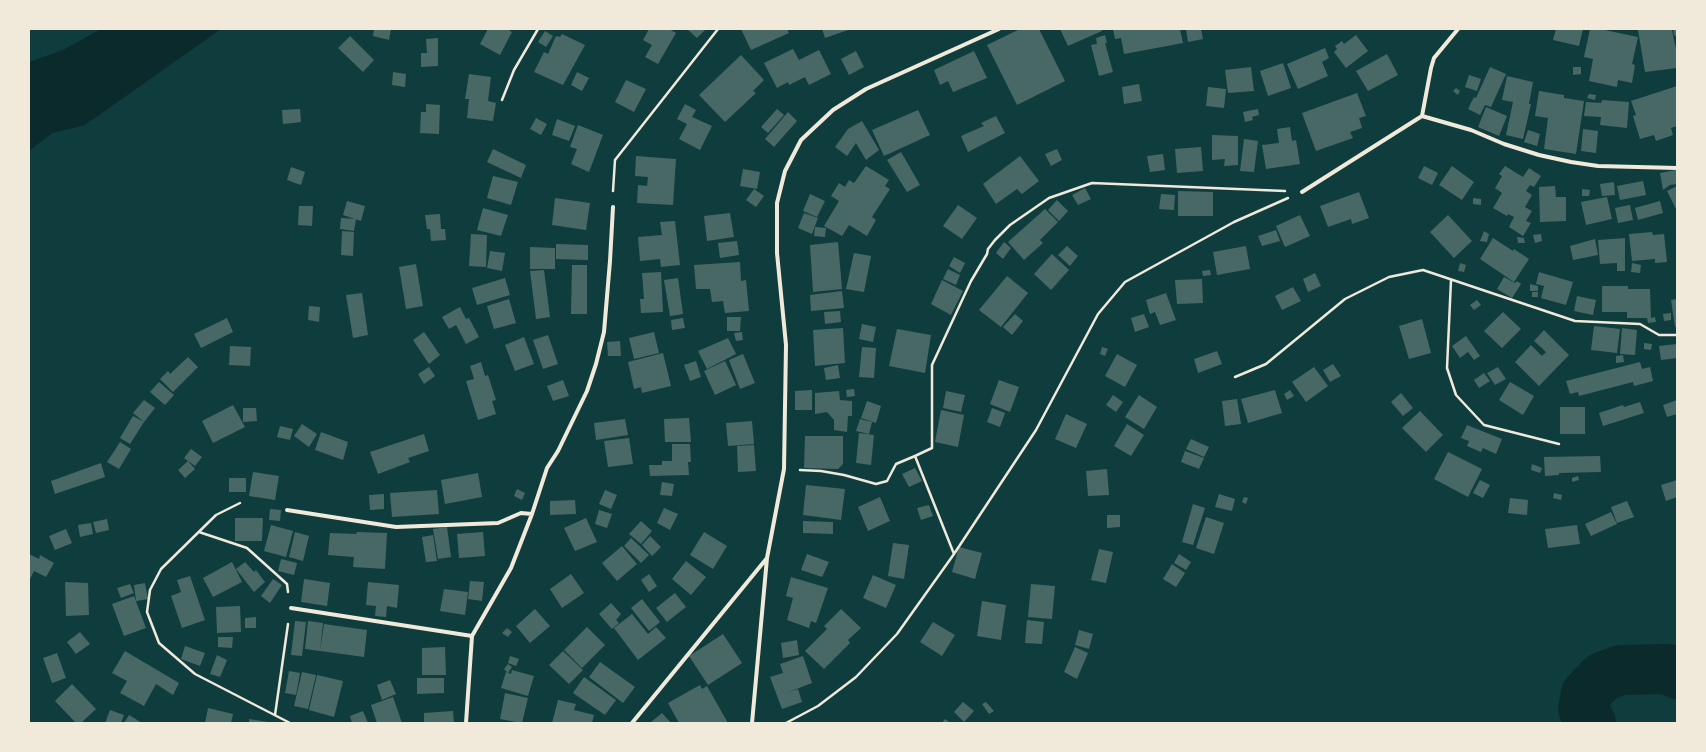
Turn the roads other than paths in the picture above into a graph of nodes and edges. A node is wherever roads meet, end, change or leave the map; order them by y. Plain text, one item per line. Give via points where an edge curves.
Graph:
1 (999, 29) edge
2 (1458, 29) edge
3 (1422, 116) junction
4 (1677, 168) edge
5 (1302, 192) road end
6 (612, 207) road end
7 (287, 510) dead end
8 (532, 514) junction
9 (768, 558) junction
10 (291, 608) road end
11 (472, 636) junction
12 (466, 723) edge
13 (632, 723) edge
14 (752, 723) edge

1 - 9 street via 866,89 833,110 801,140 784,172 776,203 777,253 786,345 784,470
2 - 3 street via 1434,58
3 - 4 street via 1471,130 1539,155 1571,162 1598,166
3 - 5 street
6 - 8 street via 604,332 596,364 587,391 547,468
7 - 8 street via 396,527 498,523 521,513
8 - 11 street via 511,568
9 - 13 street
9 - 14 street
10 - 11 street
11 - 12 street

